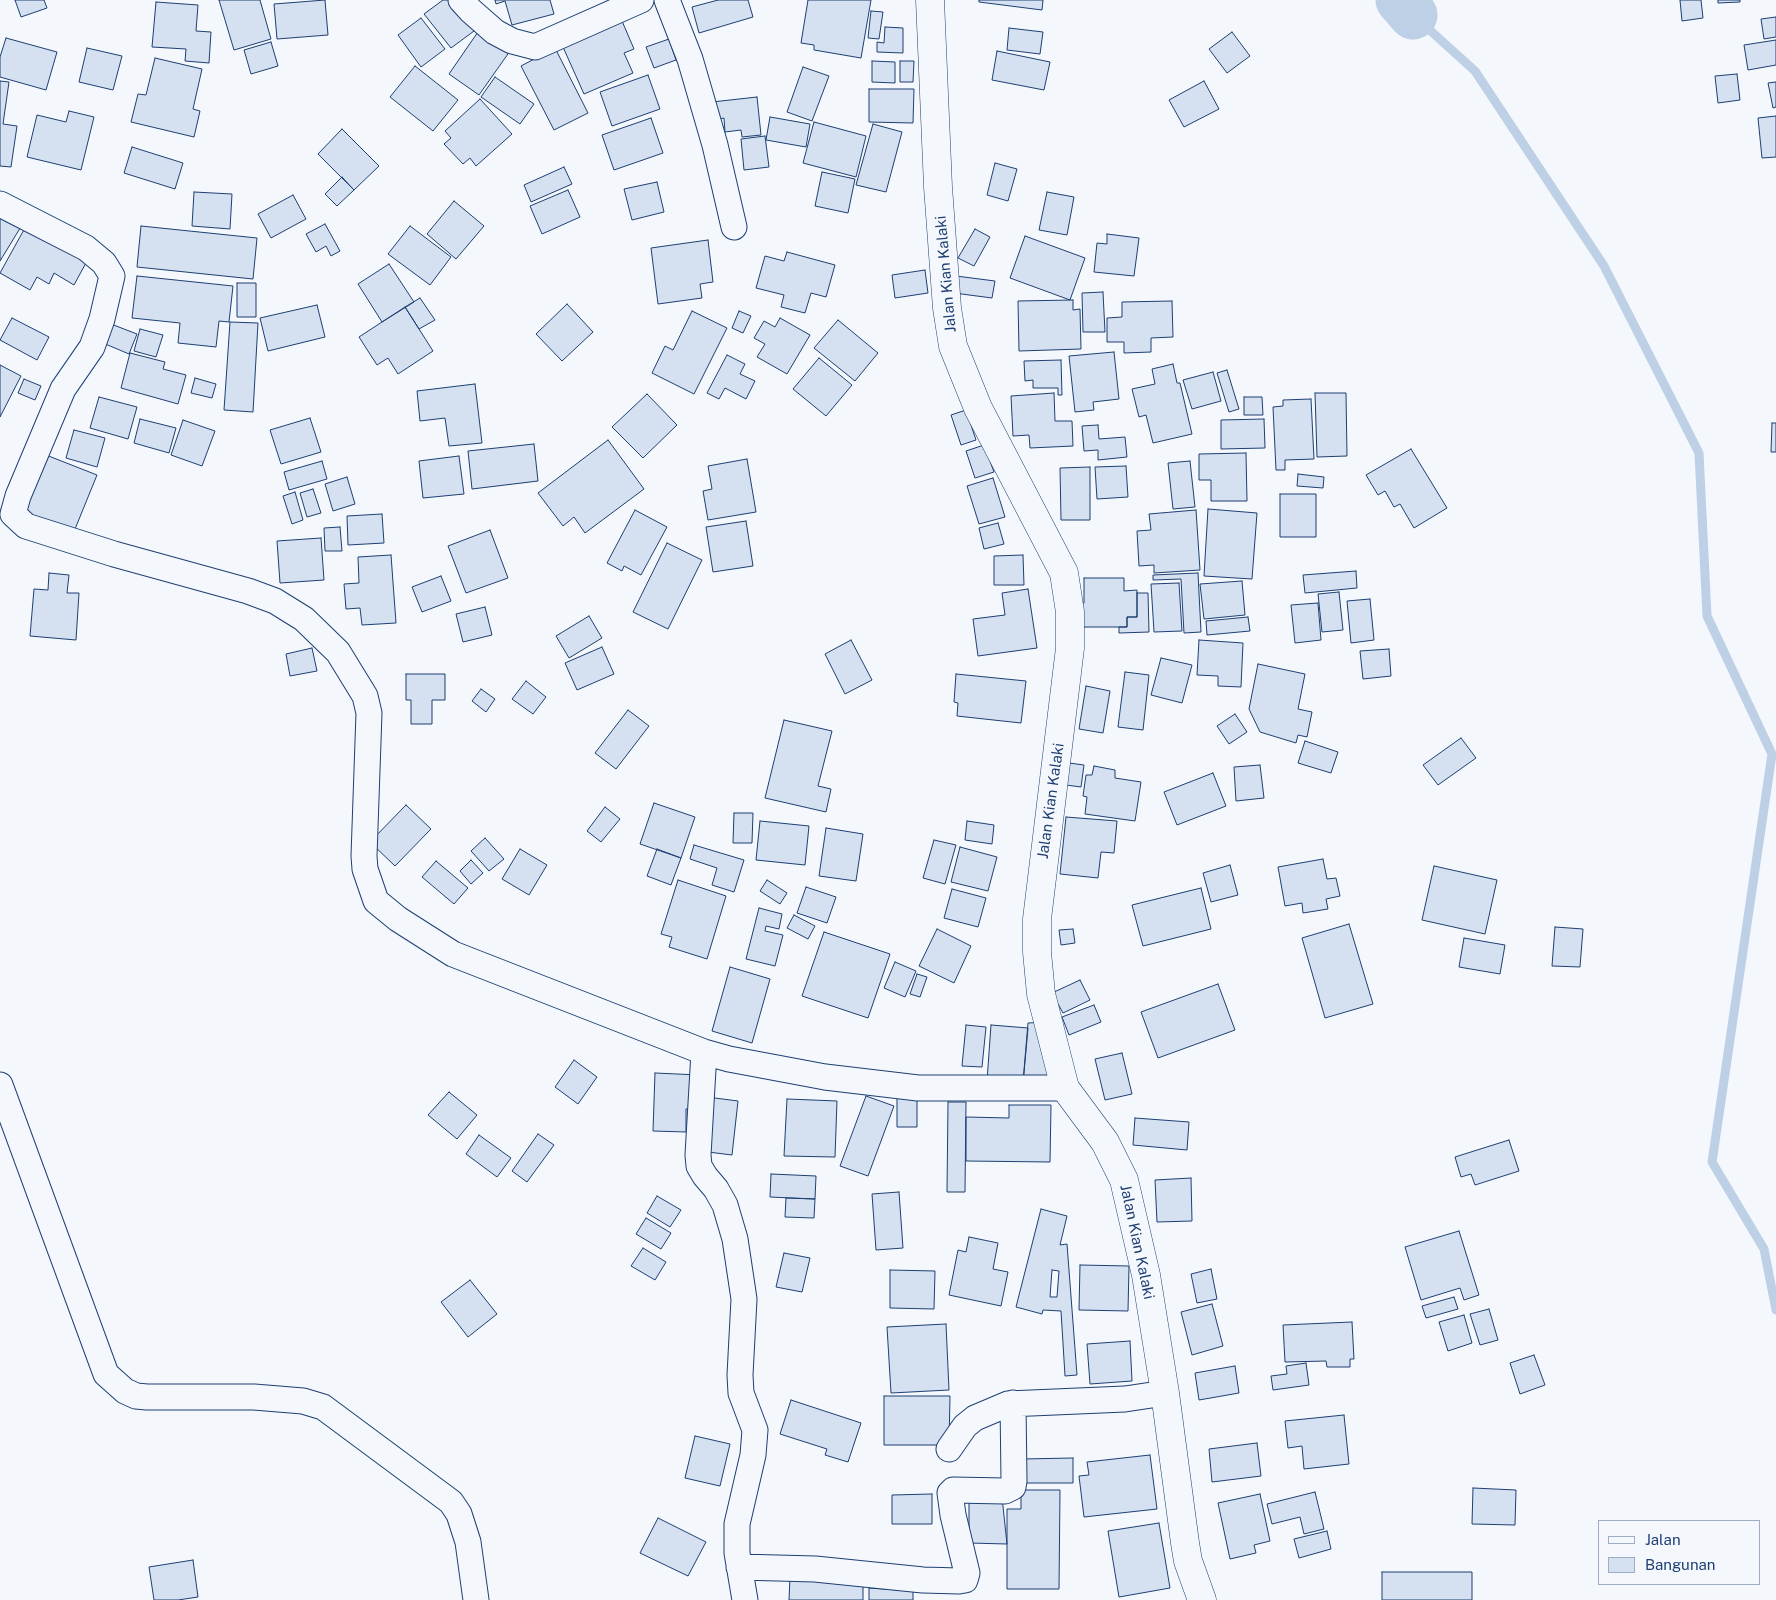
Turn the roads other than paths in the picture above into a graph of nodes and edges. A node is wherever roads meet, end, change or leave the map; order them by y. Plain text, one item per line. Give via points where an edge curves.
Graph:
1 (461, 0) edge
2 (641, 0) edge
3 (667, 0) edge
4 (930, 0) edge
5 (0, 204) edge
6 (734, 227) dead end
7 (7, 509) edge
8 (704, 1052) junction
9 (0, 1085) edge
10 (1065, 1088) junction
11 (1165, 1393) junction
12 (1014, 1403) junction
13 (949, 1449) dead end
14 (739, 1568) junction
15 (476, 1600) edge
16 (745, 1600) edge
17 (1202, 1600) edge

1 - 2 street via 496,32 512,41 535,47
3 - 6 street via 690,59
4 - 10 street, Jalan Kian Kalaki via 938,187 953,346 978,408 1064,573 1070,612 1070,648 1037,919 1041,994
5 - 7 street via 86,248 104,263 112,276 92,347 63,389 18,496
7 - 8 street via 26,526 248,591 274,601 304,619 338,652 365,696 369,713 364,856 376,900 398,920 452,954
8 - 10 street via 825,1077 918,1088
8 - 14 street via 699,1166 725,1205 735,1239 744,1299 741,1393 755,1430 738,1524
9 - 15 street via 106,1374 136,1396 254,1397 303,1401 323,1407 451,1502 459,1514 468,1542
10 - 11 street, Jalan Kian Kalaki via 1105,1142 1124,1180 1146,1275
11 - 12 street via 1125,1399
11 - 17 street, Jalan Kian Kalaki via 1188,1561
12 - 13 street via 975,1418 965,1426
12 - 14 street via 1013,1487 1006,1491 953,1490 950,1493 967,1573 965,1580 923,1580 815,1569
14 - 16 street

